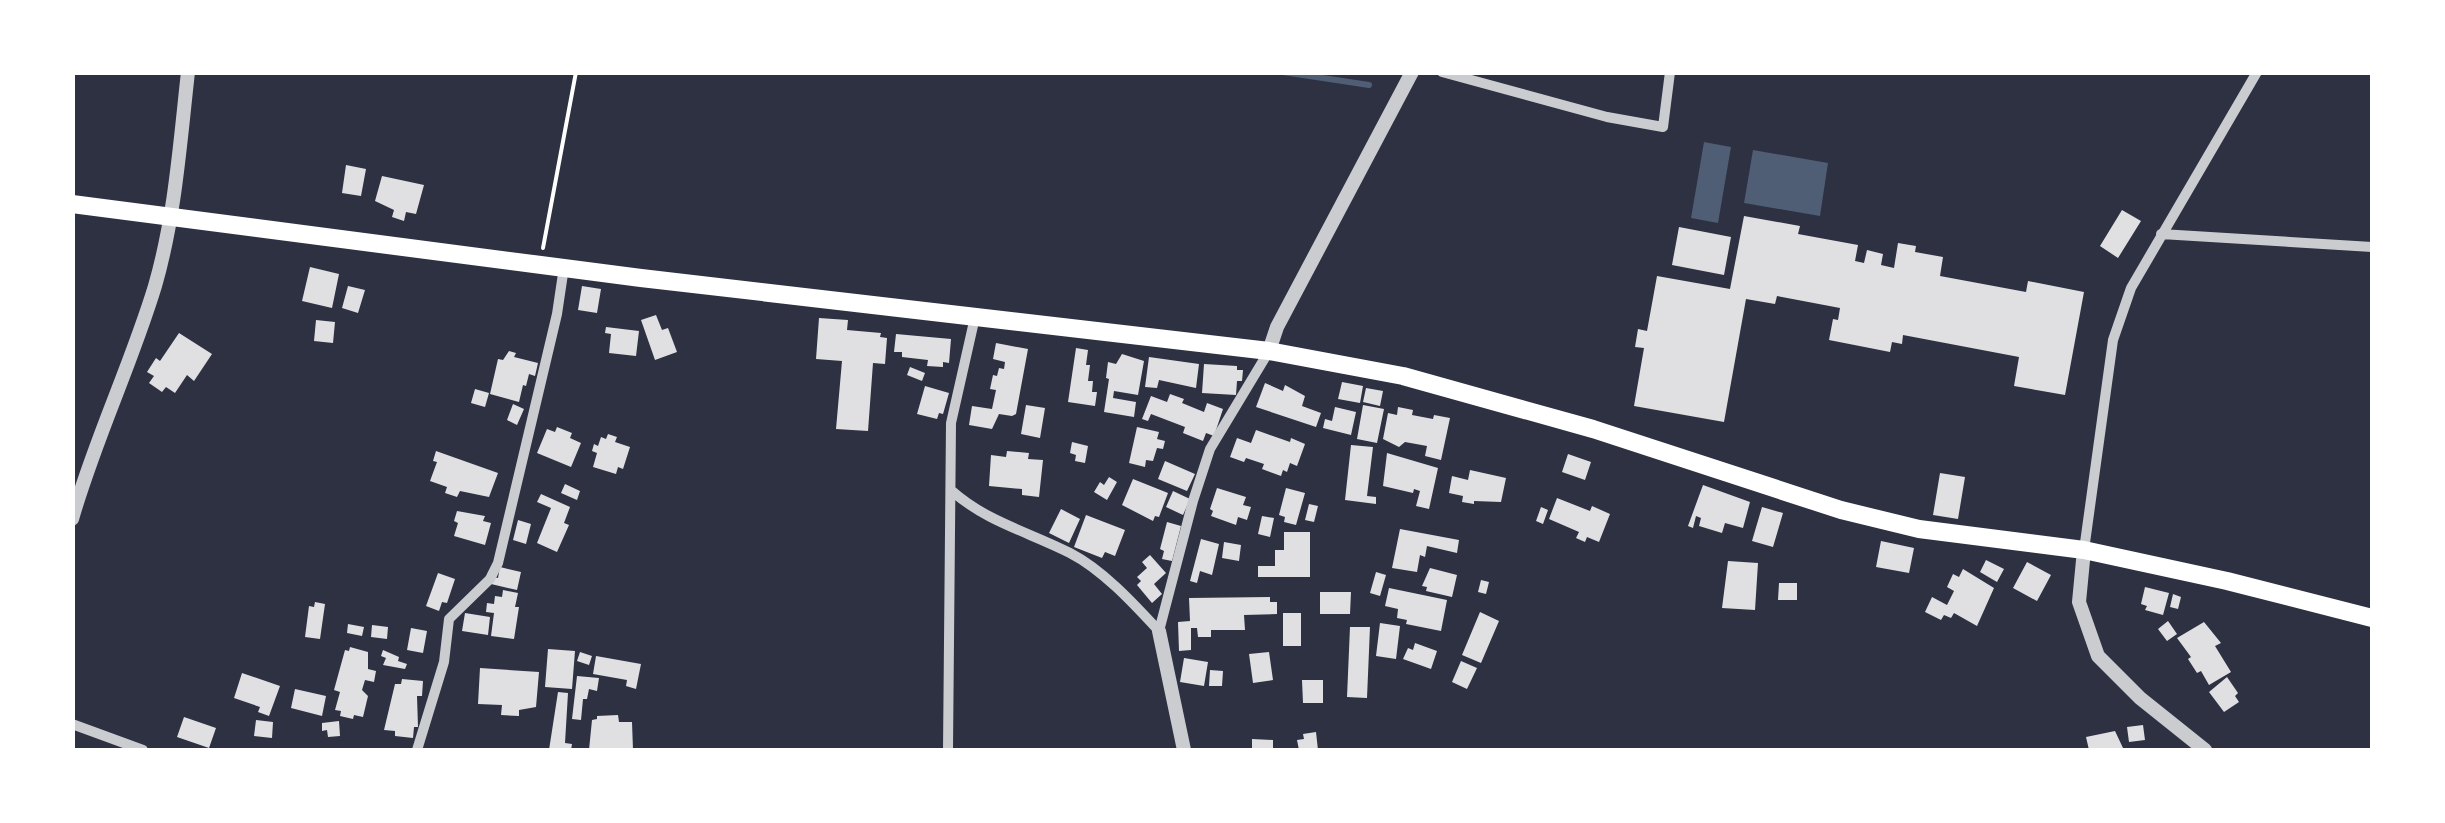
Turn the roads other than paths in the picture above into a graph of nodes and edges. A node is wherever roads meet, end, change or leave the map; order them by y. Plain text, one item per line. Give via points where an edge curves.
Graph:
1 (188, 72) edge
2 (1412, 72) edge
3 (1442, 72) edge
4 (1670, 72) edge
5 (2257, 72) edge
6 (72, 204) edge
7 (170, 217) junction
8 (2161, 234) junction
9 (2372, 247) edge
10 (564, 266) junction
11 (976, 317) junction
12 (1268, 351) junction
13 (952, 491) junction
14 (72, 518) edge
15 (2084, 550) junction
16 (2372, 618) edge
17 (1160, 630) junction
18 (72, 724) edge
19 (142, 750) edge
20 (417, 750) edge
21 (948, 750) edge
22 (1184, 750) edge
23 (2205, 750) edge

1 - 7 street
2 - 12 street
3 - 4 street via 1664,127
5 - 8 street
6 - 7 main road
7 - 10 main road
7 - 14 street via 154,286
8 - 9 street
8 - 15 street via 2131,288 2113,340
10 - 11 main road
10 - 20 street via 498,563 450,619
11 - 12 main road
11 - 13 street via 951,423
12 - 15 main road via 1403,376 1841,510
12 - 17 street via 1210,449
13 - 17 street via 974,510 1074,554
13 - 21 street
15 - 16 main road
15 - 23 street via 2079,602 2098,656
17 - 22 street
18 - 19 street

